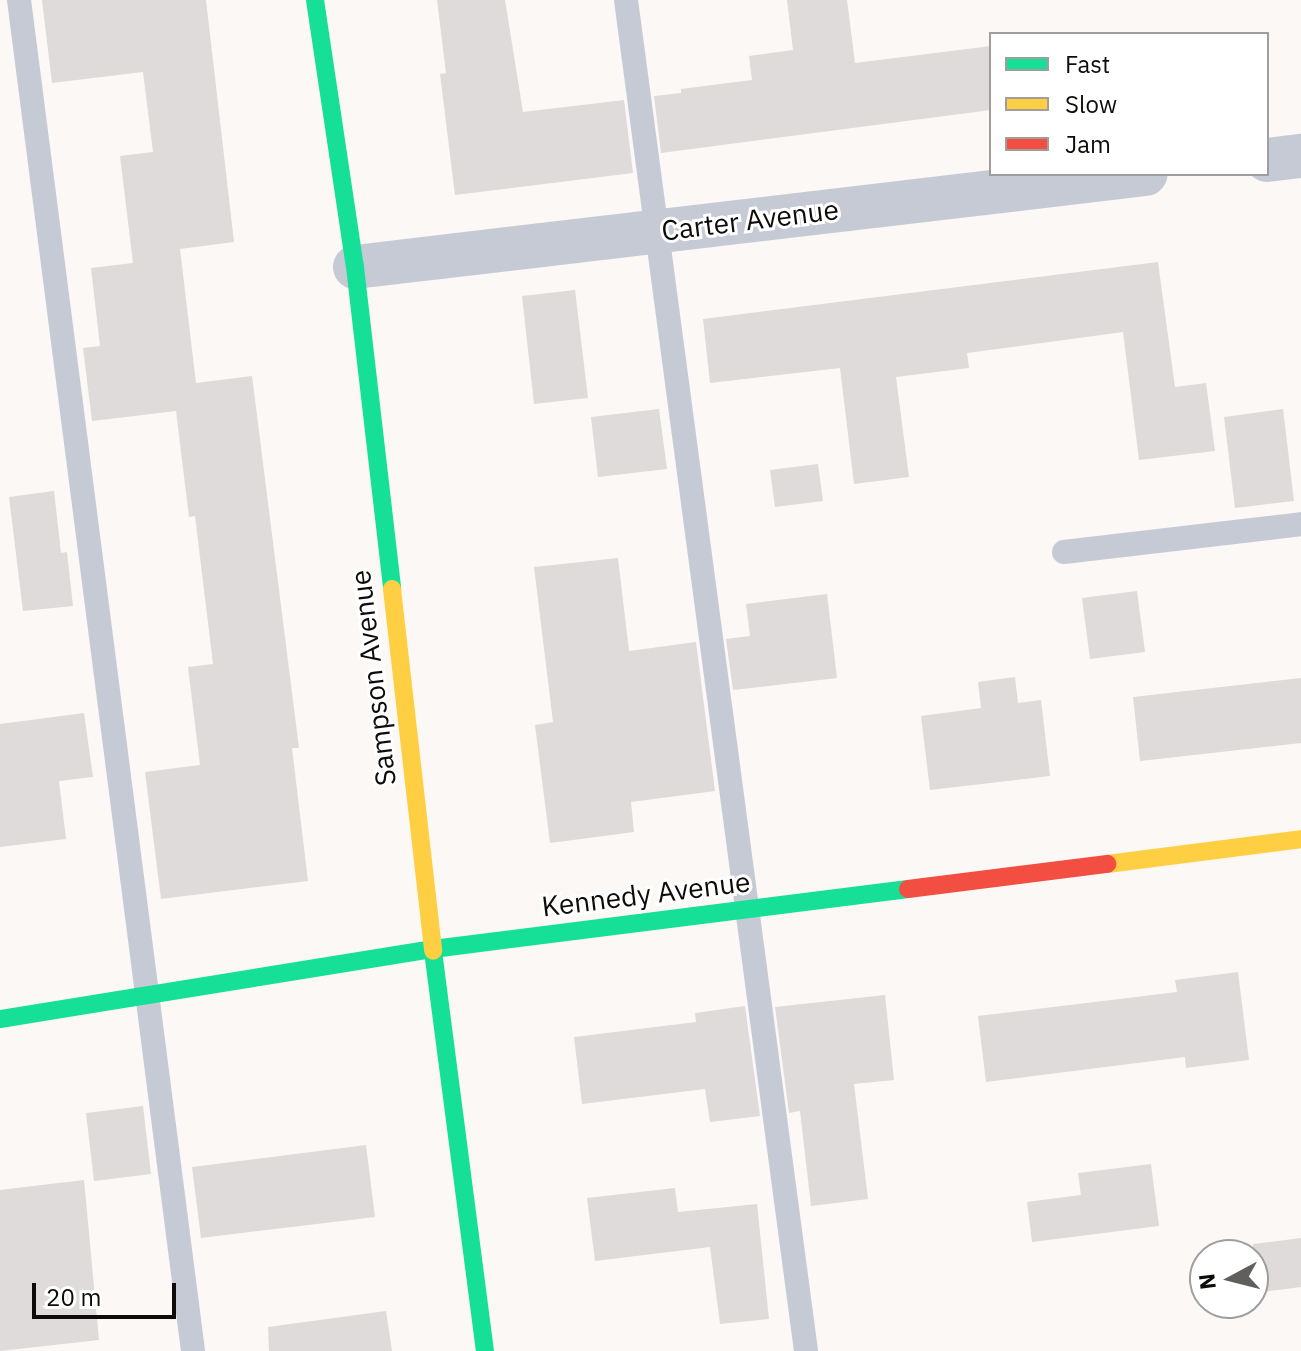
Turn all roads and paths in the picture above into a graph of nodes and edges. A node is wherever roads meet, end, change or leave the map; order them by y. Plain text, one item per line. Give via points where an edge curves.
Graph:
1 (19, 0) edge
2 (315, 0) edge
3 (626, 0) edge
4 (1301, 156) edge
5 (1269, 160) edge
6 (1129, 176) edge
7 (658, 231) junction
8 (355, 267) junction
9 (1301, 524) edge
10 (1064, 552) dead end
11 (1301, 839) edge
12 (747, 910) junction
13 (433, 949) junction
14 (147, 995) junction
15 (0, 1019) edge
16 (193, 1351) edge
17 (485, 1351) edge
18 (806, 1351) edge

1 - 14 lane
2 - 8 street, Sampson Avenue
3 - 7 lane
4 - 5 street
6 - 7 street, Carter Avenue
7 - 8 street, Carter Avenue
7 - 12 lane
8 - 13 street, Sampson Avenue
9 - 10 lane
11 - 12 street, Kennedy Avenue
12 - 13 street, Kennedy Avenue
12 - 18 lane
13 - 14 street, Kennedy Avenue
13 - 17 street, Sampson Avenue
14 - 15 street, Kennedy Avenue
14 - 16 lane

